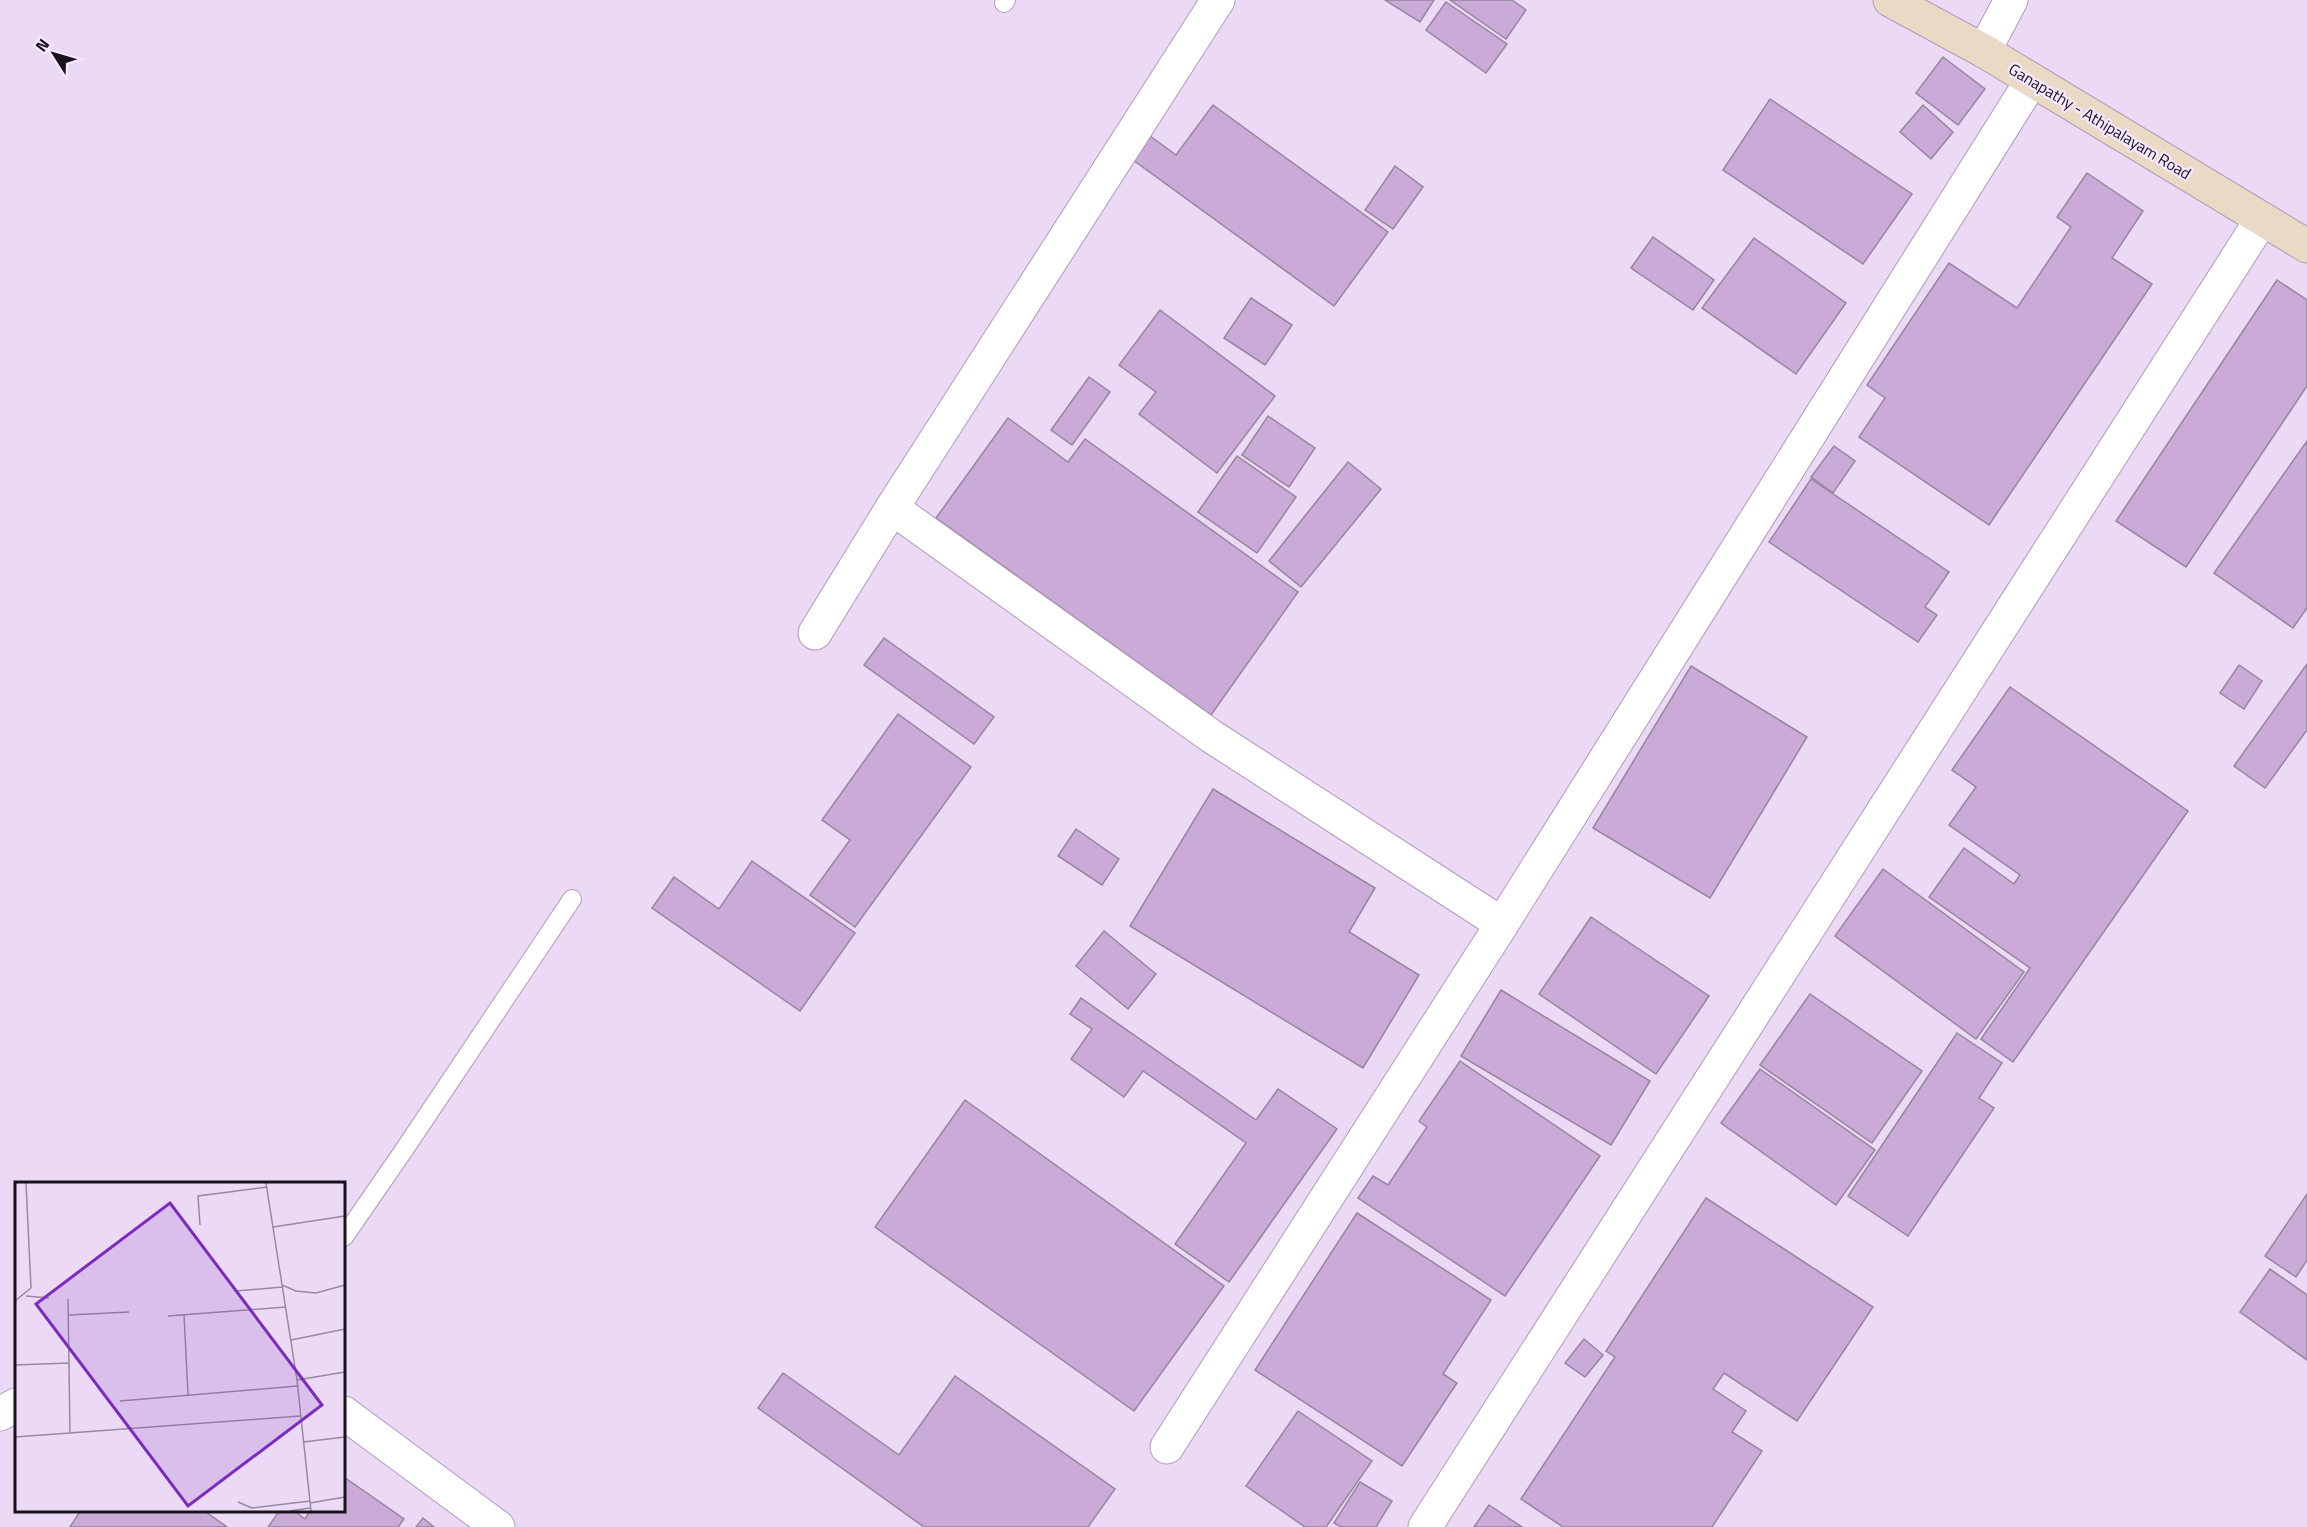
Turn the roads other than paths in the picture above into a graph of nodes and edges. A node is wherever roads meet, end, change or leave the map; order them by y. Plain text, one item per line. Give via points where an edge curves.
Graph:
1 (1218, 0) edge
2 (1890, 0) edge
3 (2012, 0) edge
4 (1984, 51) junction
5 (2032, 80) junction
6 (2262, 219) junction
7 (2307, 246) edge
8 (892, 508) junction
9 (815, 633) dead end
10 (572, 899) dead end
11 (1502, 924) junction
12 (345, 1236) edge
13 (15, 1406) edge
14 (0, 1414) edge
15 (345, 1414) edge
16 (1167, 1447) dead end
17 (498, 1527) edge
18 (1425, 1527) edge

1 - 8 street
2 - 4 main road, Ganapathy - Athipalayam Road
3 - 4 street
4 - 5 main road, Ganapathy - Athipalayam Road
5 - 6 main road, Ganapathy - Athipalayam Road
5 - 11 street
6 - 7 main road, Ganapathy - Athipalayam Road
6 - 18 street
8 - 9 street
8 - 11 street via 1211,736
10 - 12 lane
11 - 16 street
13 - 14 street
15 - 17 street

